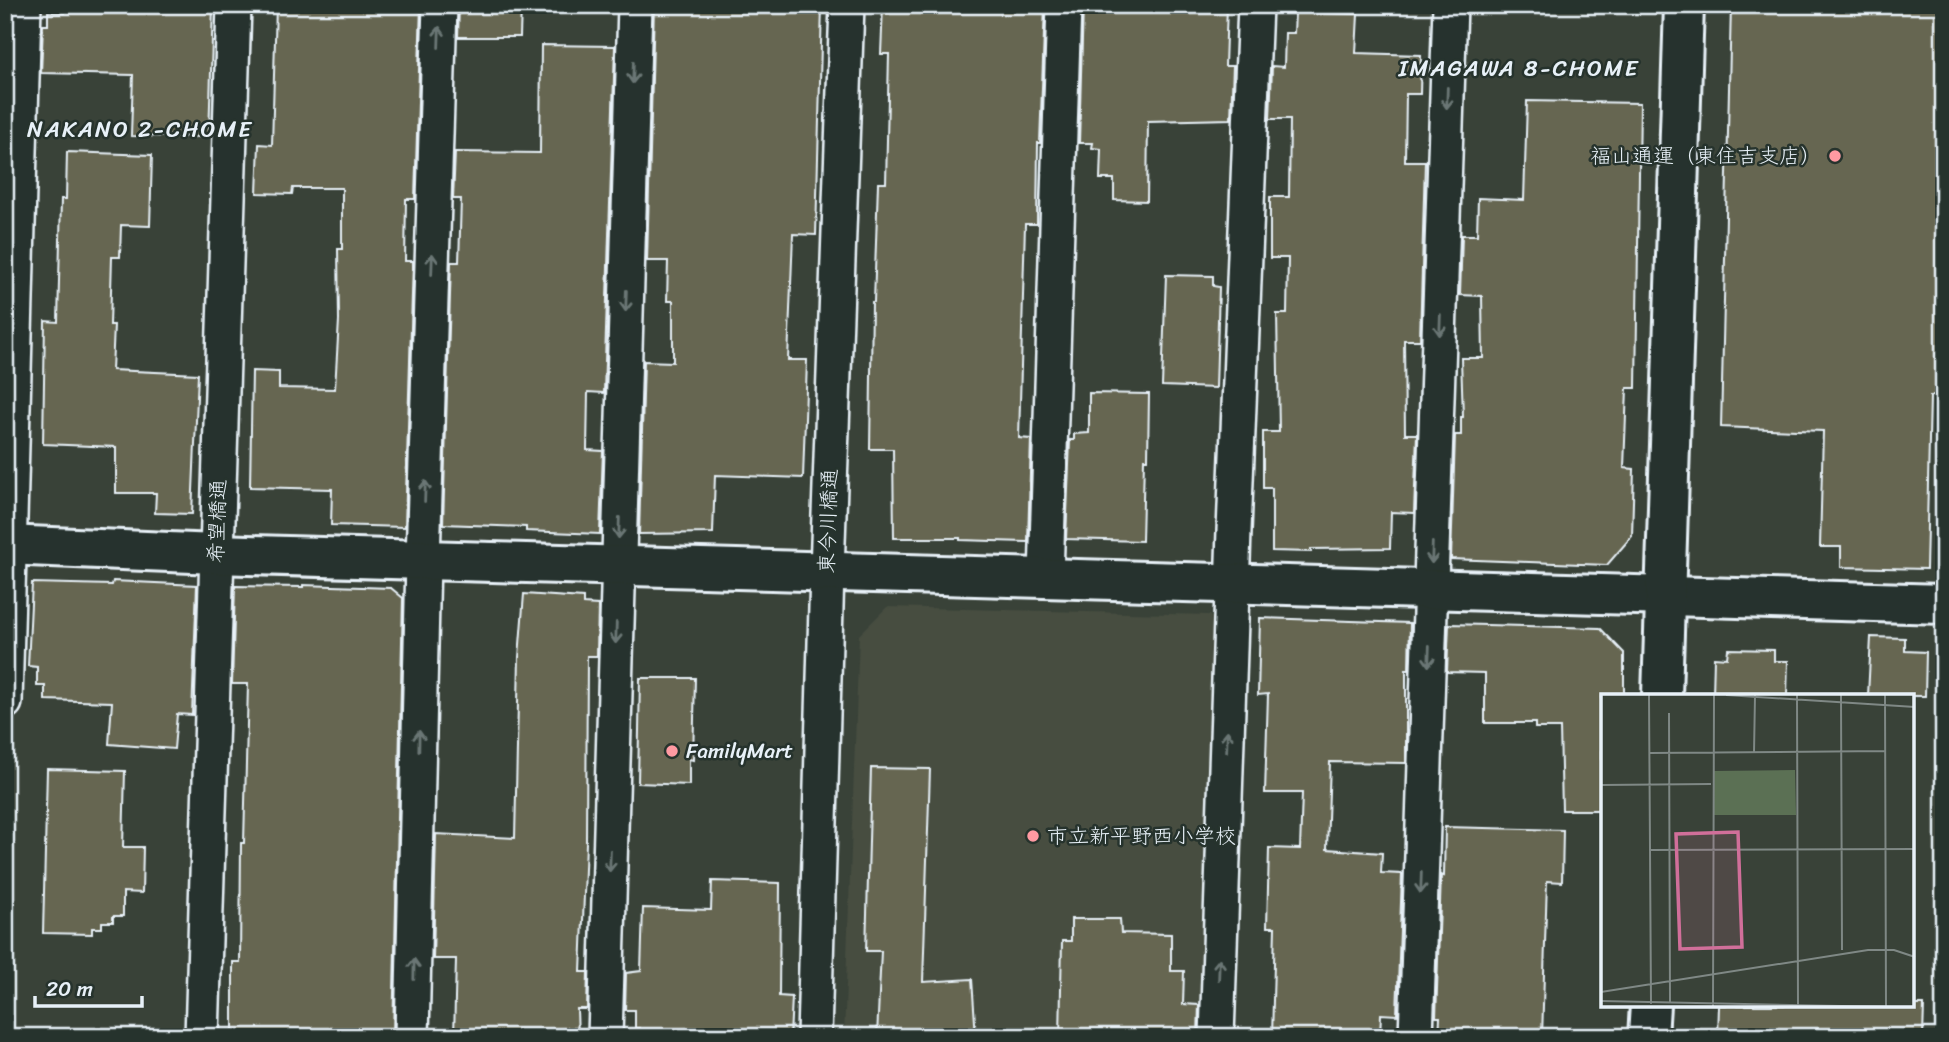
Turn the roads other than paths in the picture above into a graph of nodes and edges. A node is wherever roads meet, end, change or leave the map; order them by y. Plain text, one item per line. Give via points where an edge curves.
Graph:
1 (24, 5) edge
2 (234, 5) edge
3 (440, 5) edge
4 (635, 5) edge
5 (847, 5) edge
6 (1064, 5) edge
7 (1255, 5) edge
8 (1450, 5) edge
9 (1684, 5) edge
10 (8, 545) edge
11 (216, 554) junction
12 (423, 560) junction
13 (618, 565) junction
14 (827, 571) junction
15 (1046, 577) junction
16 (1233, 582) junction
17 (1431, 587) junction
18 (1666, 594) junction
19 (1944, 604) edge
20 (1662, 694) edge
21 (5, 702) edge
22 (1650, 1007) edge
23 (202, 1037) edge
24 (412, 1037) edge
25 (605, 1037) edge
26 (814, 1037) edge
27 (1217, 1037) edge
28 (1416, 1037) edge
29 (1648, 1037) edge

1 - 10 street
2 - 11 street, 希望橋通
12 -> 3 street
4 -> 13 street
5 - 14 street, 東今川橋通
6 - 15 street
7 - 16 street
8 -> 17 street
9 - 18 street
10 - 11 street
10 - 21 street
11 - 12 street
11 - 23 street, 希望橋通
12 - 13 street
24 -> 12 street
13 - 14 street
13 -> 25 street
14 - 15 street
14 - 26 street, 東今川橋通
15 - 16 street
16 - 17 street
27 -> 16 street
17 - 18 street
17 -> 28 street
18 - 19 street
18 - 20 street
22 - 29 street

